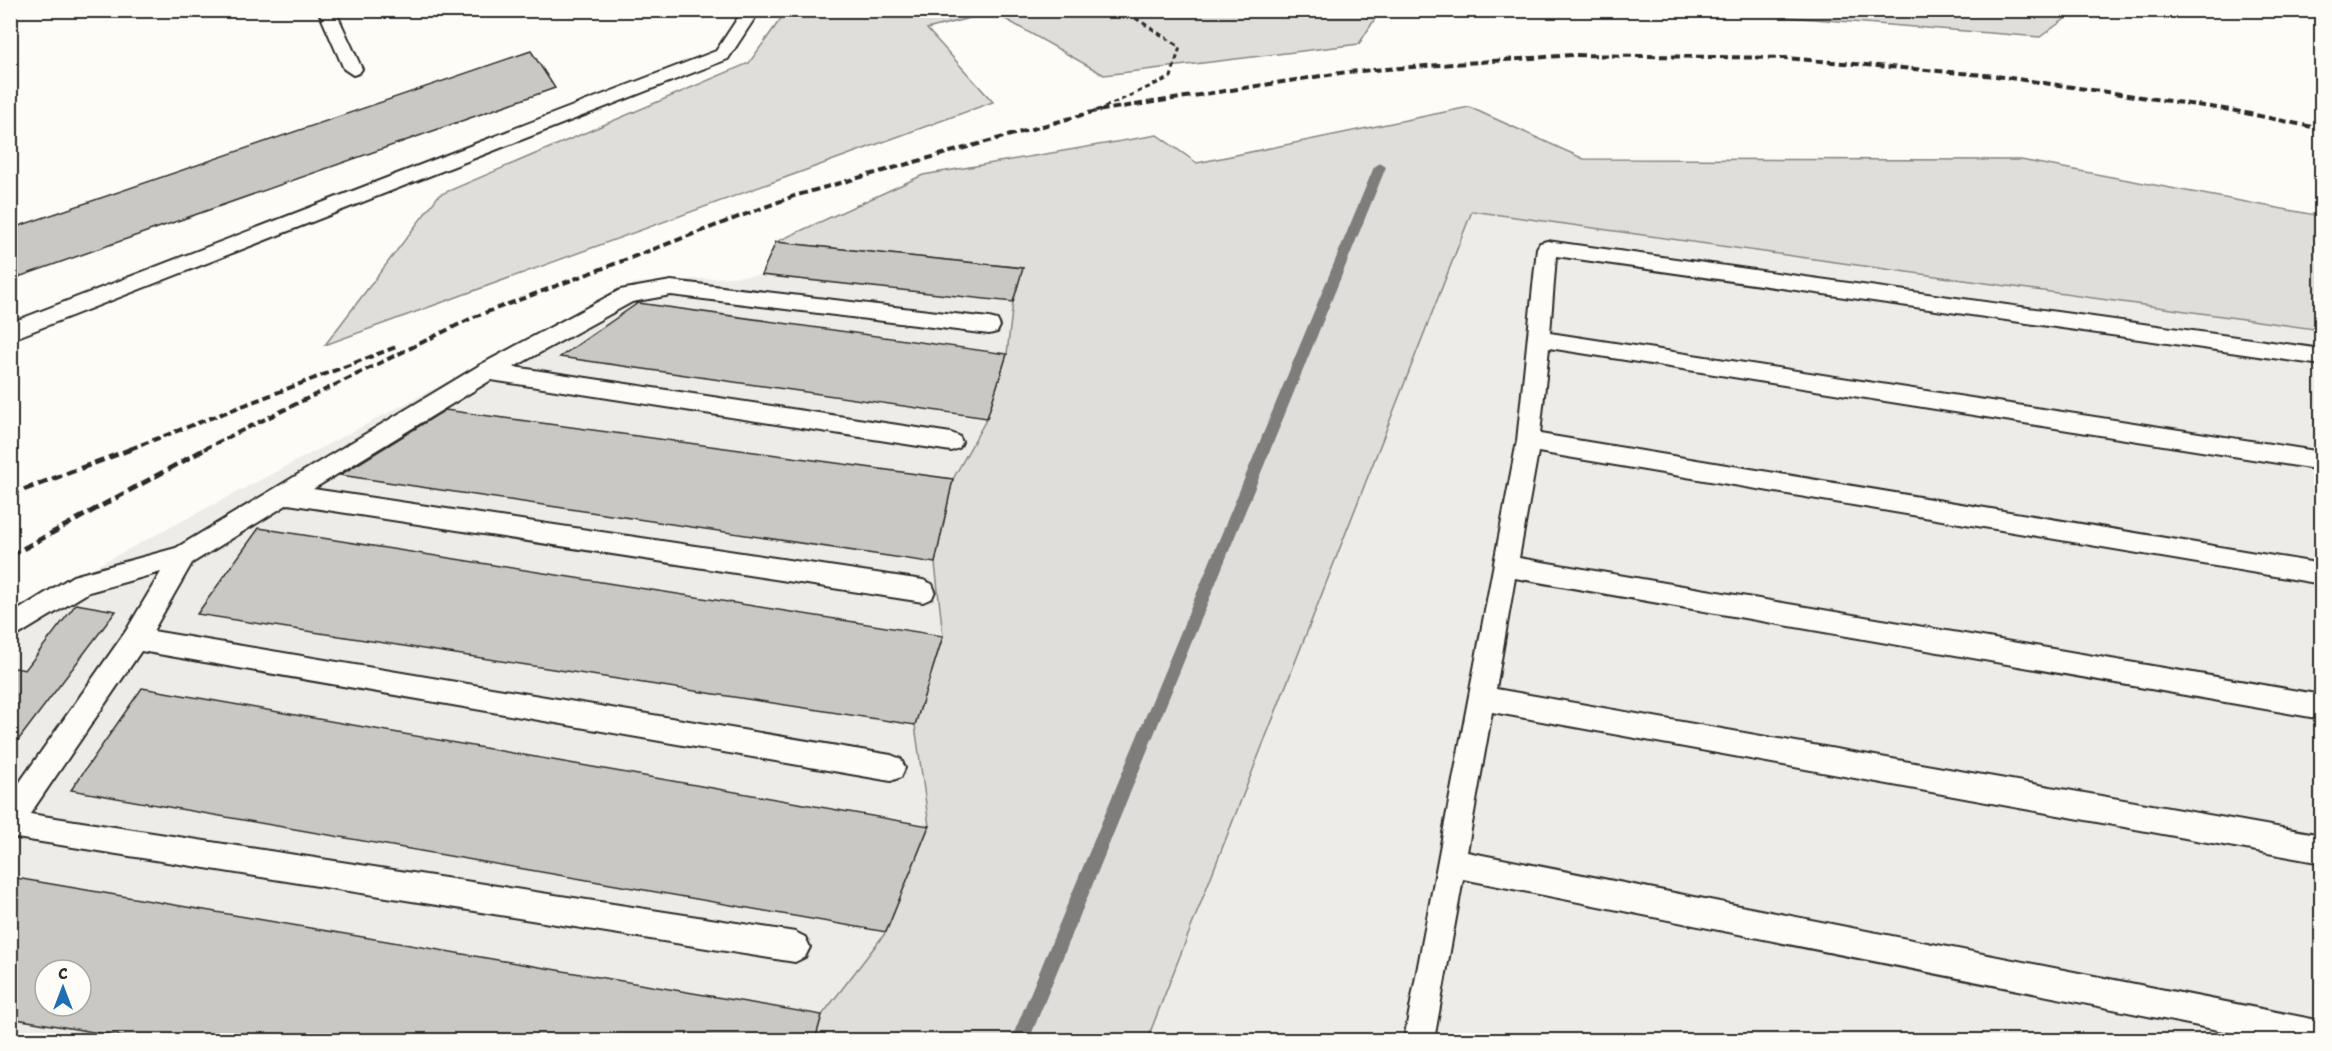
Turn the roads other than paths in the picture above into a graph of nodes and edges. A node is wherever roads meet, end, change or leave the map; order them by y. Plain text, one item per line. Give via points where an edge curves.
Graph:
1 (327, 10) edge
2 (752, 10) edge
3 (353, 69) dead end
4 (989, 326) dead end
5 (10, 332) edge
6 (1539, 339) junction
7 (2322, 357) edge
8 (488, 370) junction
9 (1528, 441) junction
10 (951, 442) dead end
11 (2322, 461) edge
12 (282, 494) junction
13 (183, 556) junction
14 (1505, 566) junction
15 (2322, 574) edge
16 (923, 591) dead end
17 (10, 629) edge
18 (135, 639) junction
19 (1481, 698) junction
20 (2322, 707) edge
21 (891, 768) dead end
22 (10, 822) edge
23 (2322, 849) edge
24 (1451, 863) junction
25 (795, 947) dead end
26 (2322, 1036) edge
27 (1419, 1041) edge

1 - 3 lane
2 - 5 lane via 722,55
4 - 8 lane via 671,288 627,295
6 - 7 lane via 1547,248
6 - 9 lane
6 - 11 lane
8 - 10 lane
8 - 12 lane
9 - 14 lane
9 - 15 lane
12 - 13 lane
12 - 16 lane
13 - 17 lane via 82,583
13 - 18 lane
14 - 19 lane
14 - 20 lane
18 - 21 lane
18 - 22 lane
19 - 23 lane
19 - 24 lane
22 - 25 lane
24 - 26 lane
24 - 27 lane

